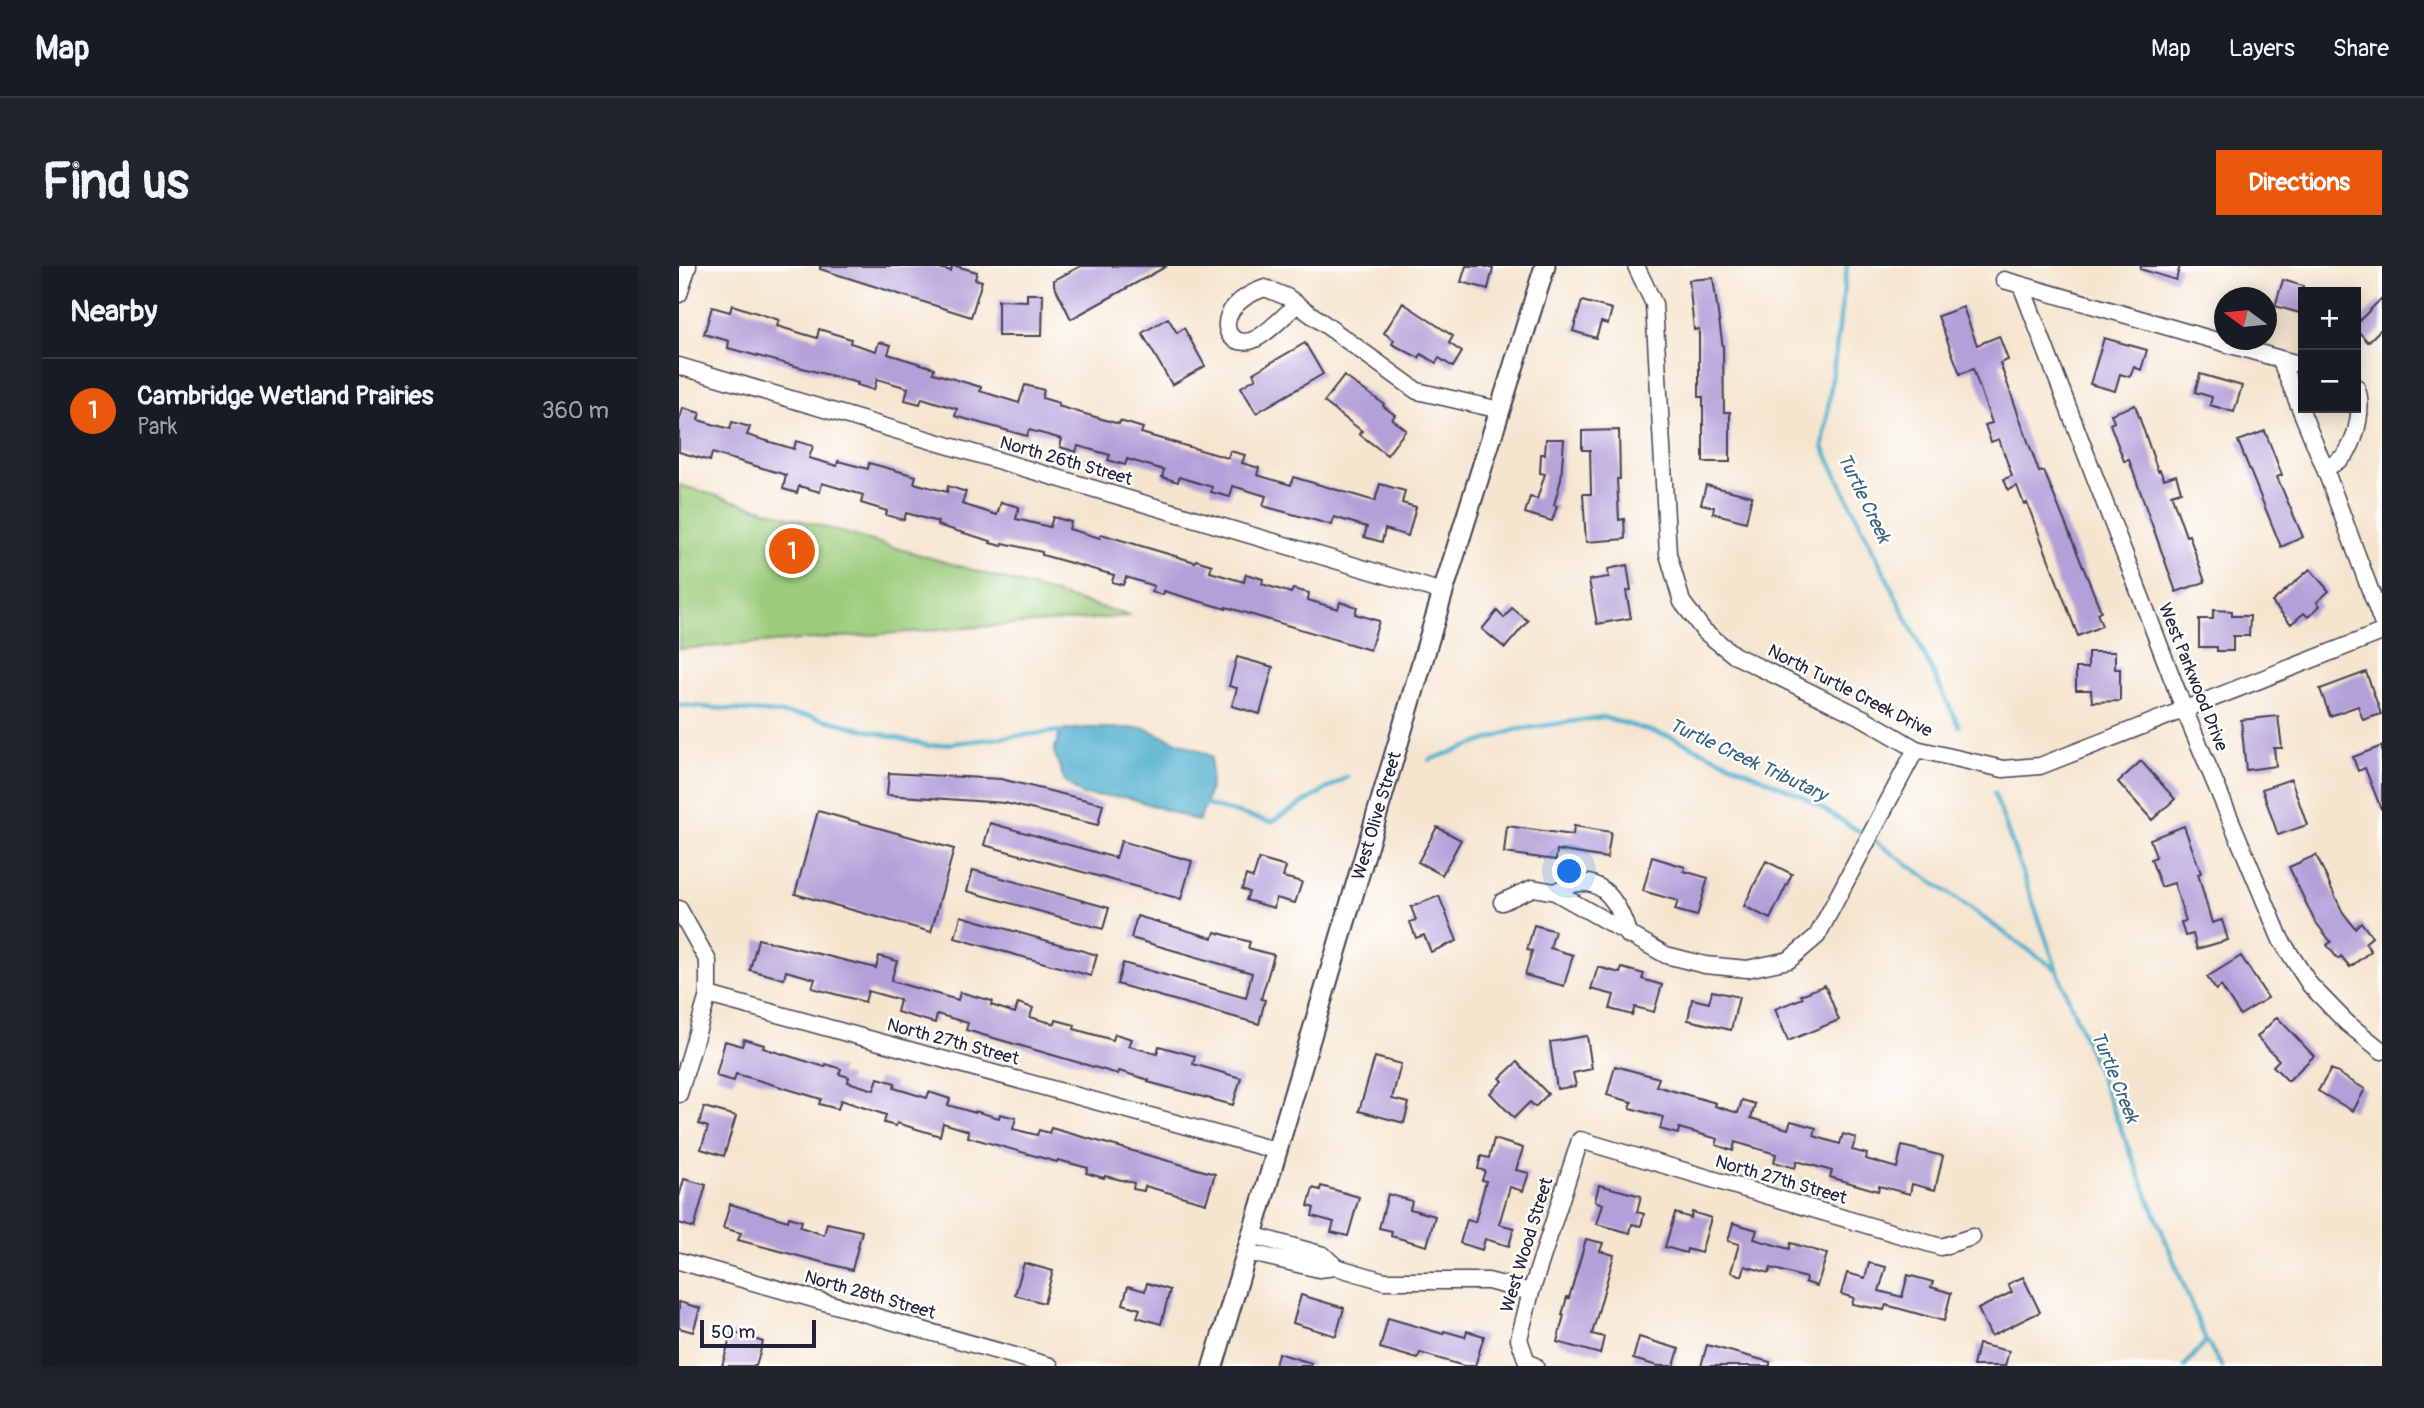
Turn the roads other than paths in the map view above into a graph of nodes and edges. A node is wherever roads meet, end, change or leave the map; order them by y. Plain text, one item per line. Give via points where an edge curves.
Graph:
1 (688, 266) edge
2 (1545, 266) edge
3 (1636, 266) edge
4 (2004, 280) dead end
5 (2021, 285) junction
6 (679, 294) edge
7 (1297, 304) dead end
8 (2280, 359) junction
9 (2298, 364) edge
10 (679, 366) edge
11 (1500, 410) junction
12 (2360, 413) edge
13 (2325, 469) junction
14 (1443, 592) junction
15 (2382, 622) edge
16 (2382, 632) edge
17 (2183, 709) junction
18 (1916, 749) junction
19 (1555, 892) junction
20 (1502, 902) dead end
21 (679, 909) edge
22 (1629, 936) junction
23 (708, 995) junction
24 (2382, 1051) edge
25 (679, 1094) edge
26 (1580, 1140) joint
27 (1278, 1151) junction
28 (1972, 1237) dead end
29 (1249, 1244) junction
30 (679, 1261) edge
31 (1531, 1292) junction
32 (1531, 1364) edge
33 (1050, 1366) edge
34 (1213, 1366) edge

1 - 6 street
2 - 11 main road, West Olive Street
3 - 18 street, North Turtle Creek Drive via 1654,304 1668,554 1682,602 1704,631 1734,654
4 - 5 street
5 - 8 street
5 - 17 street, West Parkwood Drive
7 - 11 street via 1417,391
8 - 9 street
8 - 13 street
10 - 14 street, North 26th Street
11 - 14 main road, West Olive Street
12 - 13 street via 2347,454
13 - 15 street
14 - 27 main road, West Olive Street
16 - 17 street, North Turtle Creek Drive
17 - 18 street, North Turtle Creek Drive via 2040,765 2003,769
17 - 24 street, West Parkwood Drive via 2281,940 2310,985
18 - 22 street via 1817,936 1789,960 1747,969 1705,965 1666,955
19 - 20 street via 1533,888
19 - 22 street
19 - 22 street via 1569,883 1598,886 1612,897
21 - 23 street via 708,961
23 - 25 street
23 - 27 street, North 27th Street
26 - 28 street, North 27th Street via 1941,1247
26 - 31 street, West Wood Street
27 - 29 main road, West Olive Street
29 - 31 street via 1319,1269 1336,1267 1384,1281 1488,1281
29 - 34 main road, West Olive Street
30 - 33 street, North 28th Street
31 - 32 street, West Wood Street via 1519,1339

